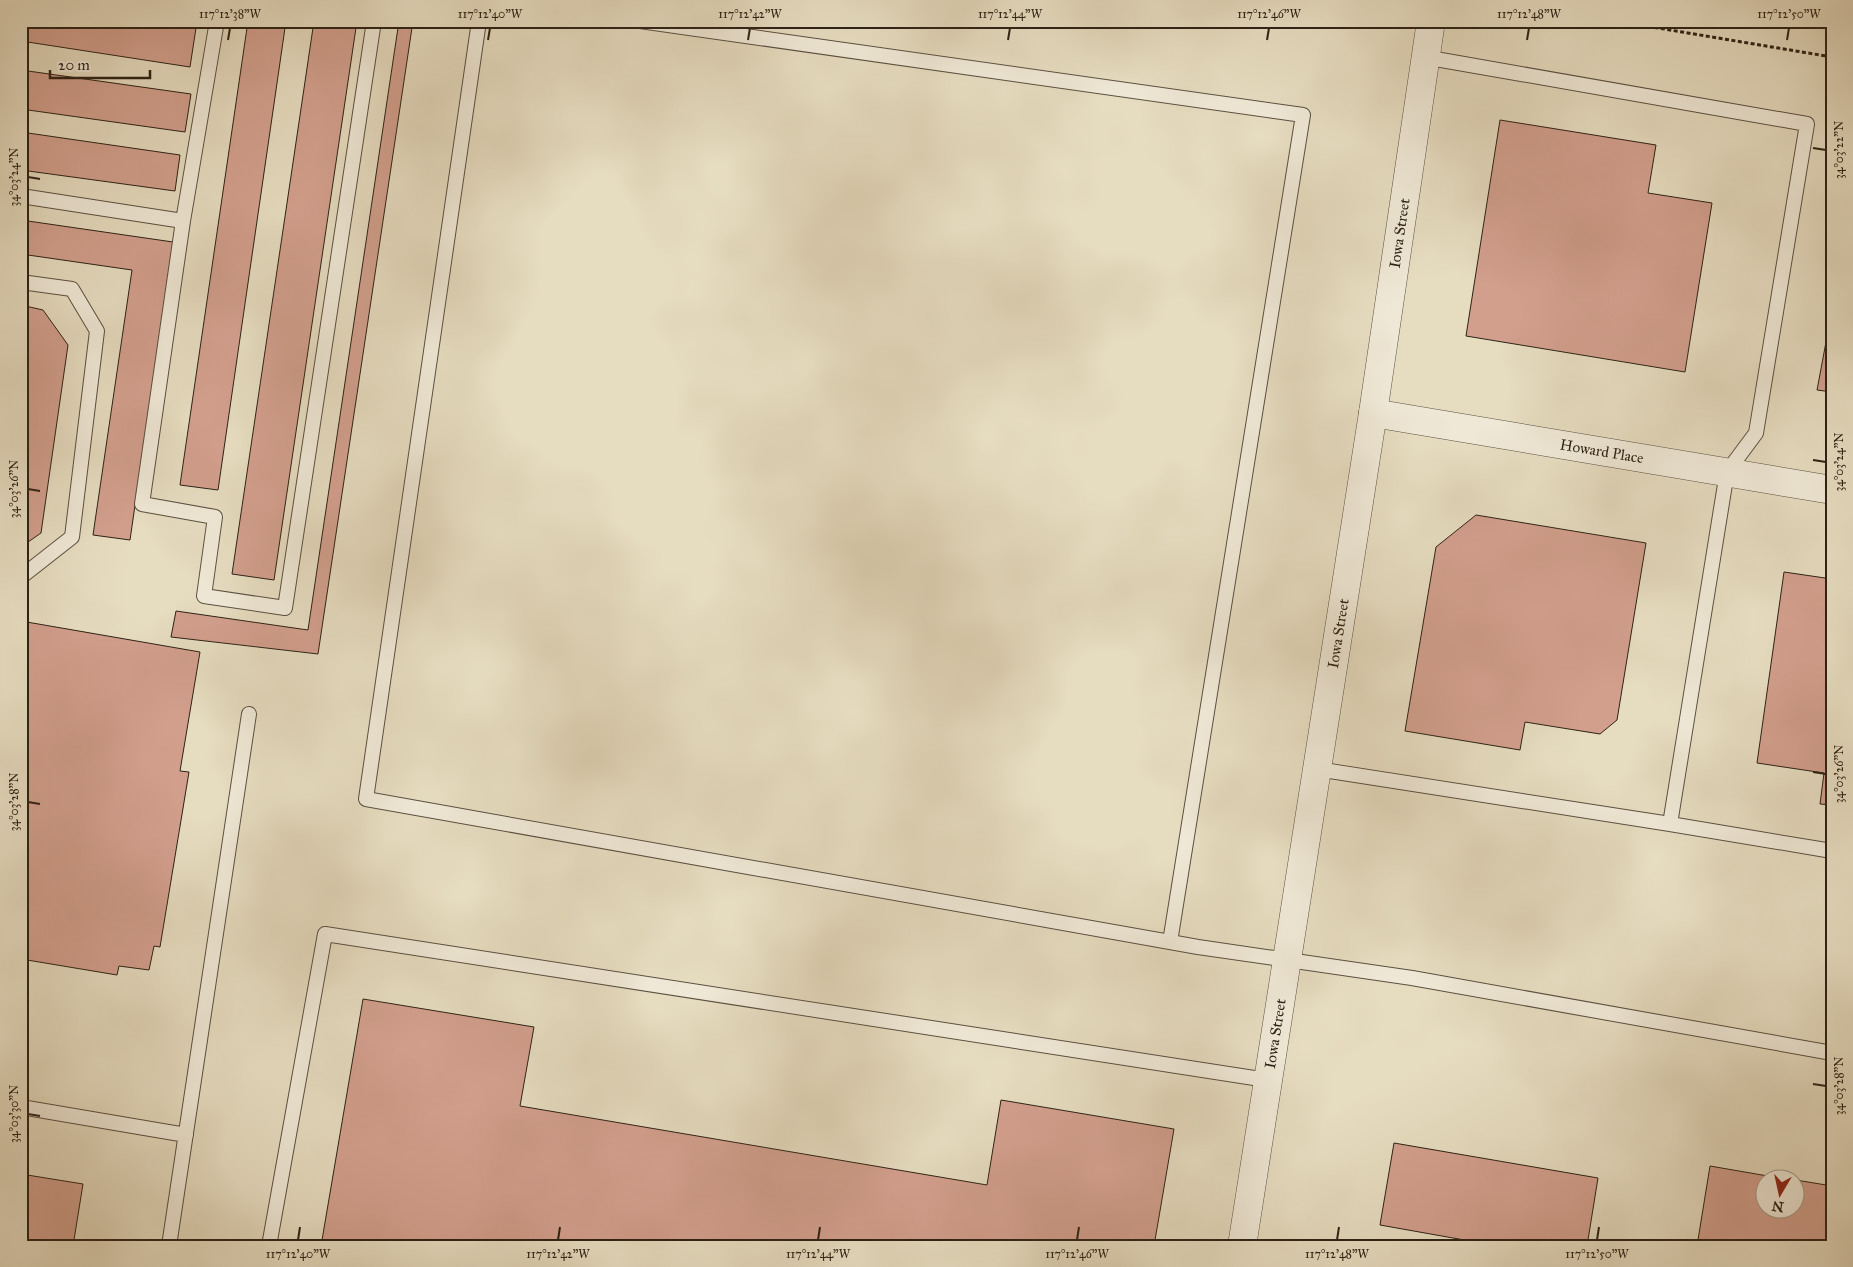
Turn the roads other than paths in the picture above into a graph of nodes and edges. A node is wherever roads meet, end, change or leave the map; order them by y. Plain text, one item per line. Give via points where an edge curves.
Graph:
1 (217, 21) edge
2 (374, 21) edge
3 (479, 21) edge
4 (640, 21) edge
5 (1431, 21) edge
6 (1424, 57) junction
7 (21, 196) edge
8 (183, 221) junction
9 (21, 282) edge
10 (1373, 412) junction
11 (1727, 472) junction
12 (1832, 490) edge
13 (21, 577) edge
14 (249, 714) dead end
15 (1317, 769) junction
16 (1670, 824) junction
17 (1832, 850) edge
18 (1170, 942) junction
19 (1287, 960) junction
20 (1832, 1053) edge
21 (1267, 1080) junction
22 (21, 1107) edge
23 (186, 1135) junction
24 (169, 1246) edge
25 (269, 1246) edge
26 (1242, 1246) edge

1 - 8 lane
2 - 8 lane via 285,608 204,596 215,517 142,504
3 - 18 lane via 366,799
4 - 18 lane via 1303,114
5 - 6 street, Iowa Street
6 - 10 street, Iowa Street
6 - 11 lane via 1807,124 1756,433
7 - 8 lane
9 - 13 lane via 72,289 98,331 72,537
10 - 11 street, Howard Place
10 - 15 street, Iowa Street
11 - 12 street, Howard Place
11 - 16 lane
14 - 23 lane
15 - 16 lane
15 - 19 street, Iowa Street
16 - 17 lane
18 - 19 lane
19 - 20 lane via 1412,978
19 - 21 street, Iowa Street
21 - 25 lane via 325,934
21 - 26 street, Iowa Street
22 - 23 lane
23 - 24 lane

